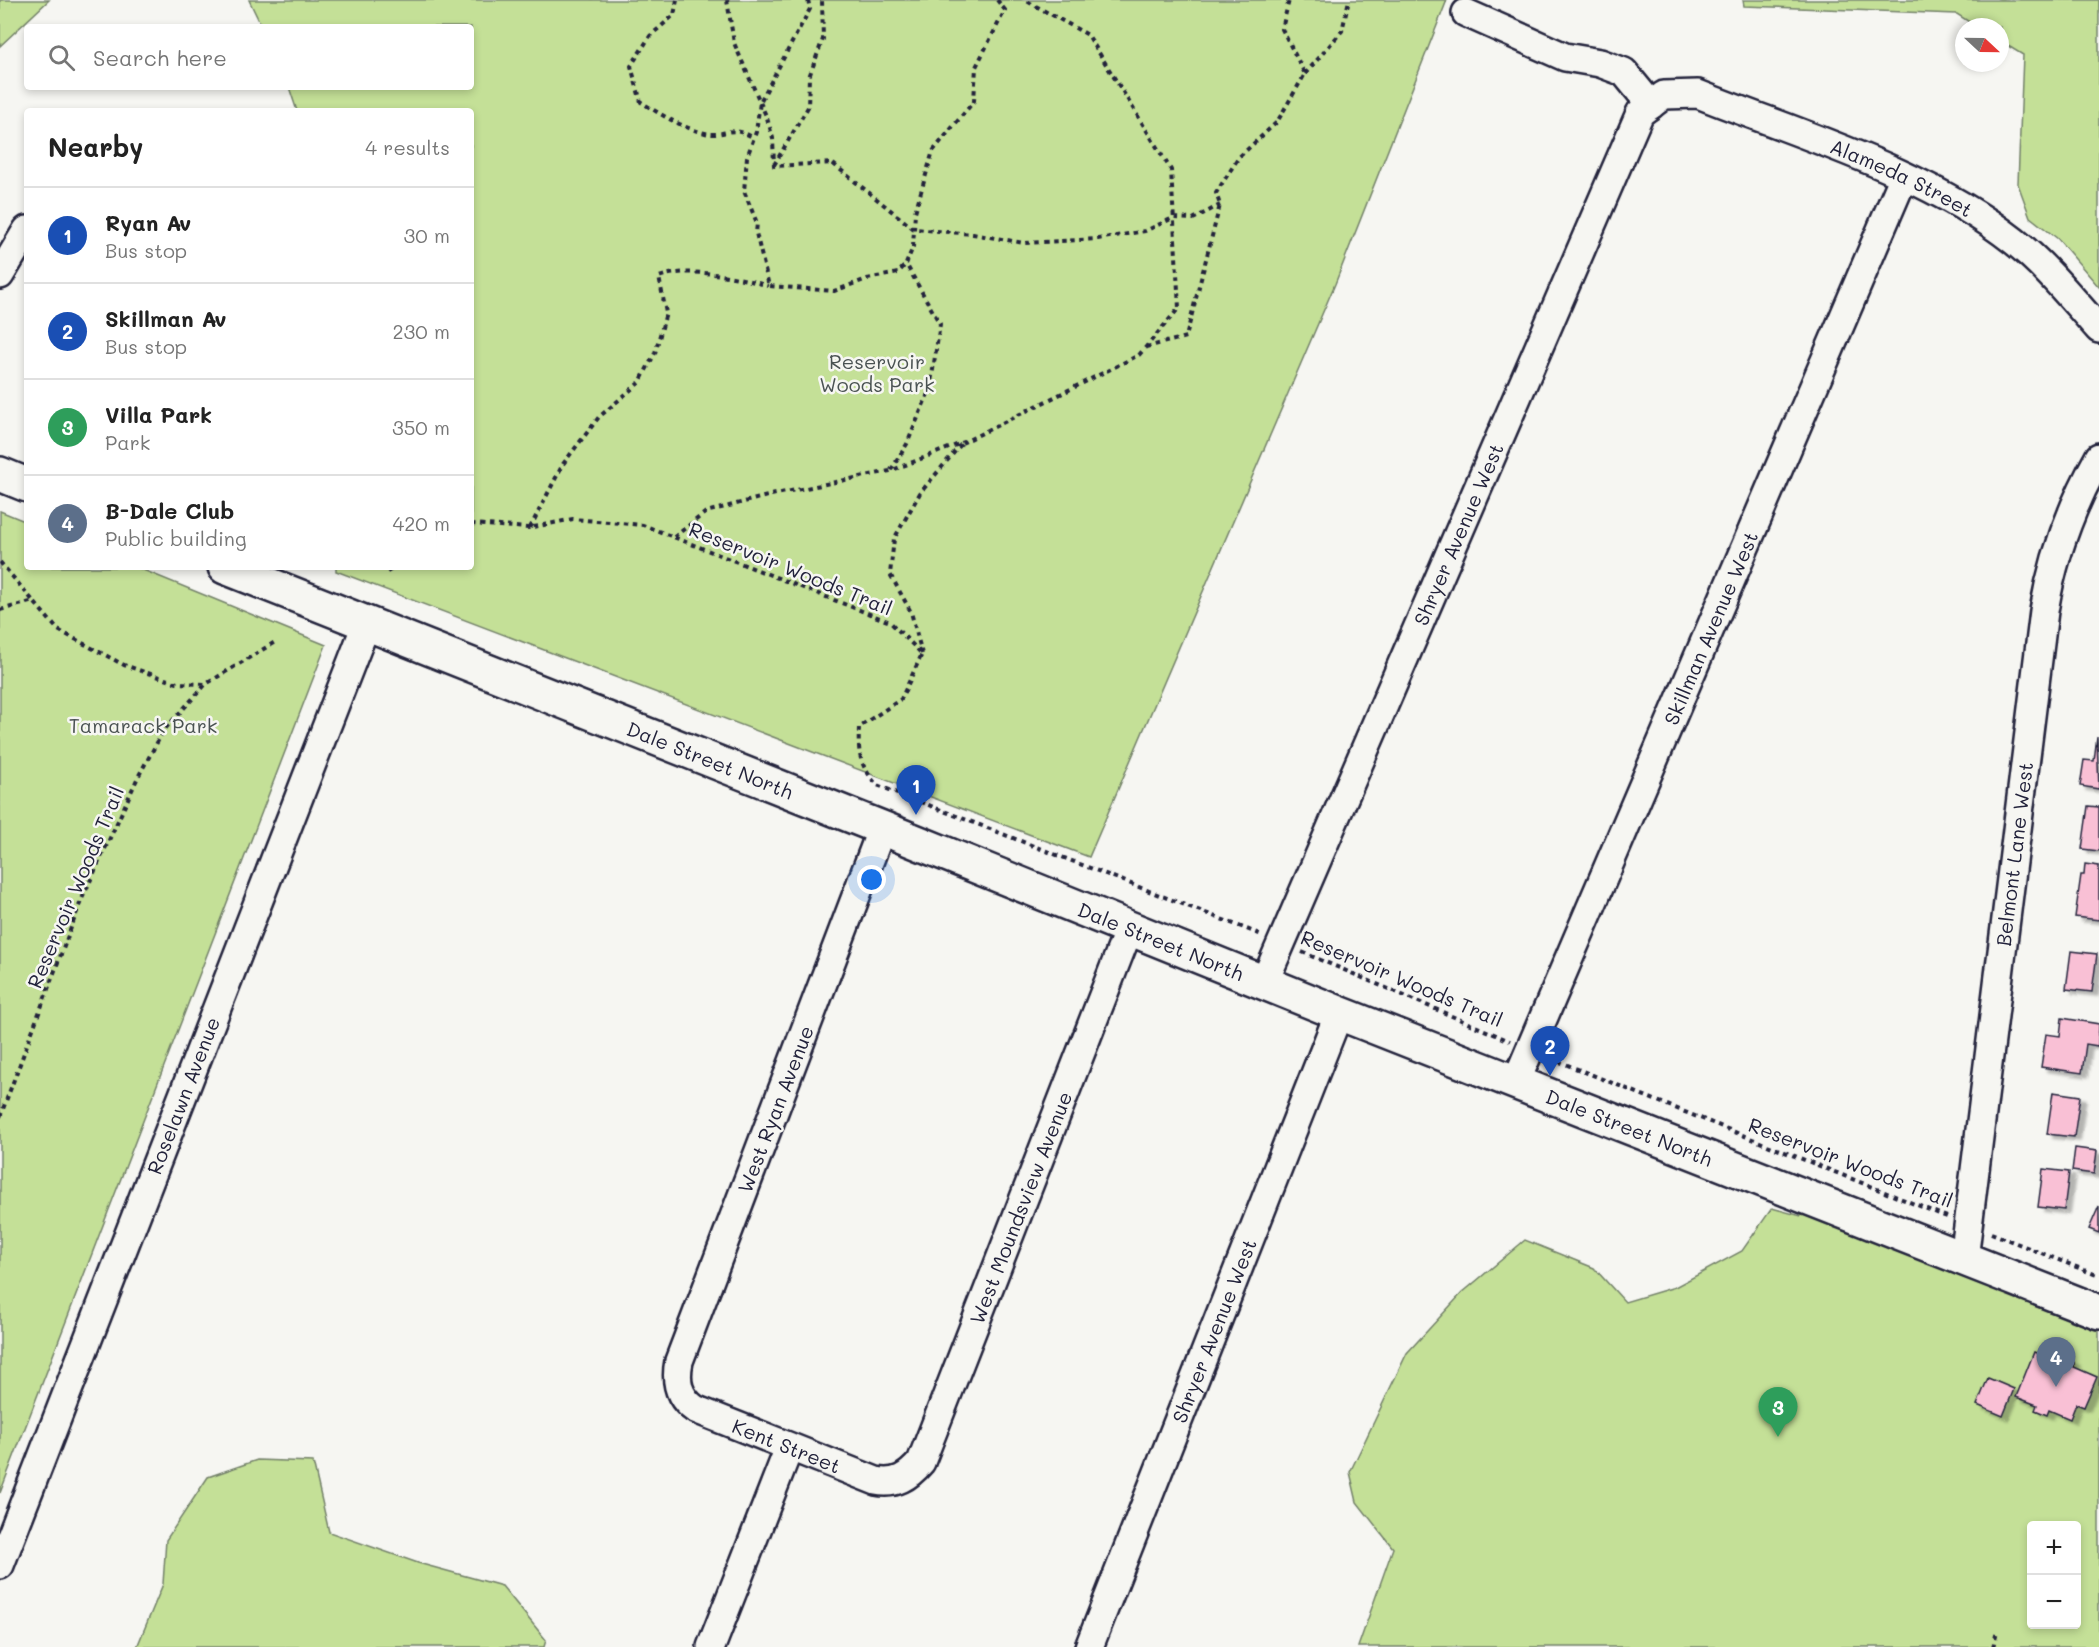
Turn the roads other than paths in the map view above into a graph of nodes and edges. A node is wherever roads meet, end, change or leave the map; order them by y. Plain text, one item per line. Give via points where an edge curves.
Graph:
1 (1466, 13) dead end
2 (1658, 100) junction
3 (1904, 176) junction
4 (24, 235) edge
5 (0, 275) edge
6 (2099, 329) edge
7 (2099, 457) edge
8 (0, 474) edge
9 (24, 484) edge
10 (232, 570) edge
11 (366, 625) junction
12 (882, 828) junction
13 (1129, 929) junction
14 (1264, 983) junction
15 (1339, 1013) junction
16 (1516, 1082) junction
17 (1964, 1259) junction
18 (2099, 1312) edge
19 (680, 1393) joint
20 (789, 1448) junction
21 (902, 1480) joint
22 (0, 1565) edge
23 (711, 1647) edge
24 (1089, 1647) edge

1 - 2 street via 1565,57 1624,72
2 - 3 street, Alameda Street via 1698,94
2 - 14 street, Shryer Avenue West via 1640,113 1635,124
3 - 6 street, Alameda Street via 1979,215 2016,242
3 - 16 street, Skillman Avenue West
4 - 5 street
7 - 17 street, Belmont Lane West via 2078,495 2050,576
8 - 9 main road
10 - 11 main road, Dale Street North
11 - 12 main road, Dale Street North
11 - 22 street, Roselawn Avenue
12 - 13 main road, Dale Street North
12 - 19 street, West Ryan Avenue via 679,1361
13 - 14 main road, Dale Street North
13 - 21 street, West Moundsview Avenue via 921,1462
14 - 15 main road, Dale Street North
15 - 16 main road, Dale Street North
15 - 24 street, Shryer Avenue West
16 - 17 main road, Dale Street North
17 - 18 main road, Dale Street North
19 - 20 street, Kent Street via 695,1409
20 - 21 street, Kent Street via 876,1481
20 - 23 street

